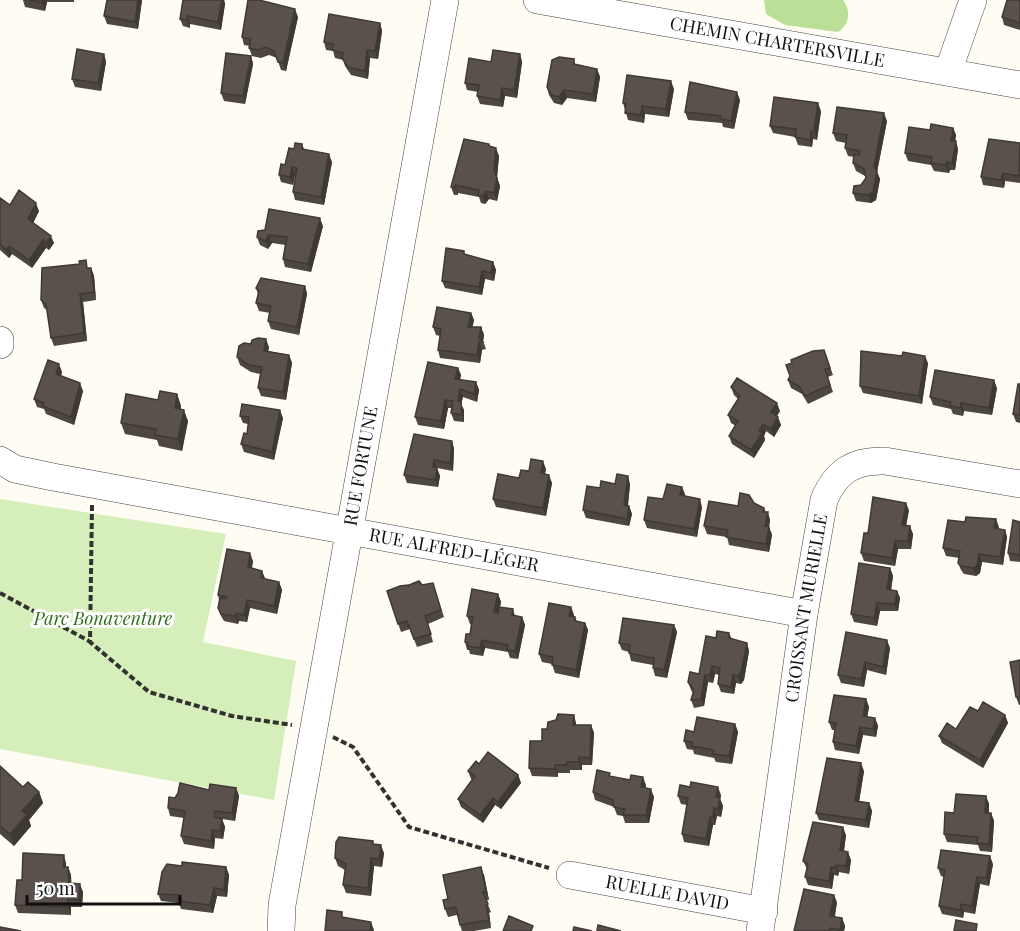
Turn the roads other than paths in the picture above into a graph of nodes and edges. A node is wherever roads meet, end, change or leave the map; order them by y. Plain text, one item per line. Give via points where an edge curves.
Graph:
1 (445, 0) edge
2 (537, 0) edge
3 (973, 0) edge
4 (948, 72) junction
5 (1020, 85) edge
6 (0, 340) edge
7 (0, 345) edge
8 (0, 460) edge
9 (1020, 484) edge
10 (348, 530) junction
11 (804, 614) junction
12 (570, 875) road end
13 (762, 921) edge
14 (281, 931) edge

1 - 10 street, RUE FORTUNE
2 - 4 street, CHEMIN CHARTERSVILLE
3 - 4 street
4 - 5 street, CHEMIN CHARTERSVILLE
6 - 7 street
8 - 10 street, RUE ALFRED-LÉGER via 15,469
9 - 11 street, CROISSANT MURIELLE via 885,461 866,460 844,470 824,500
10 - 11 street, RUE ALFRED-LÉGER
10 - 14 street, RUE FORTUNE via 282,905
11 - 13 street, CROISSANT MURIELLE
12 - 13 street, RUELLE DAVID

